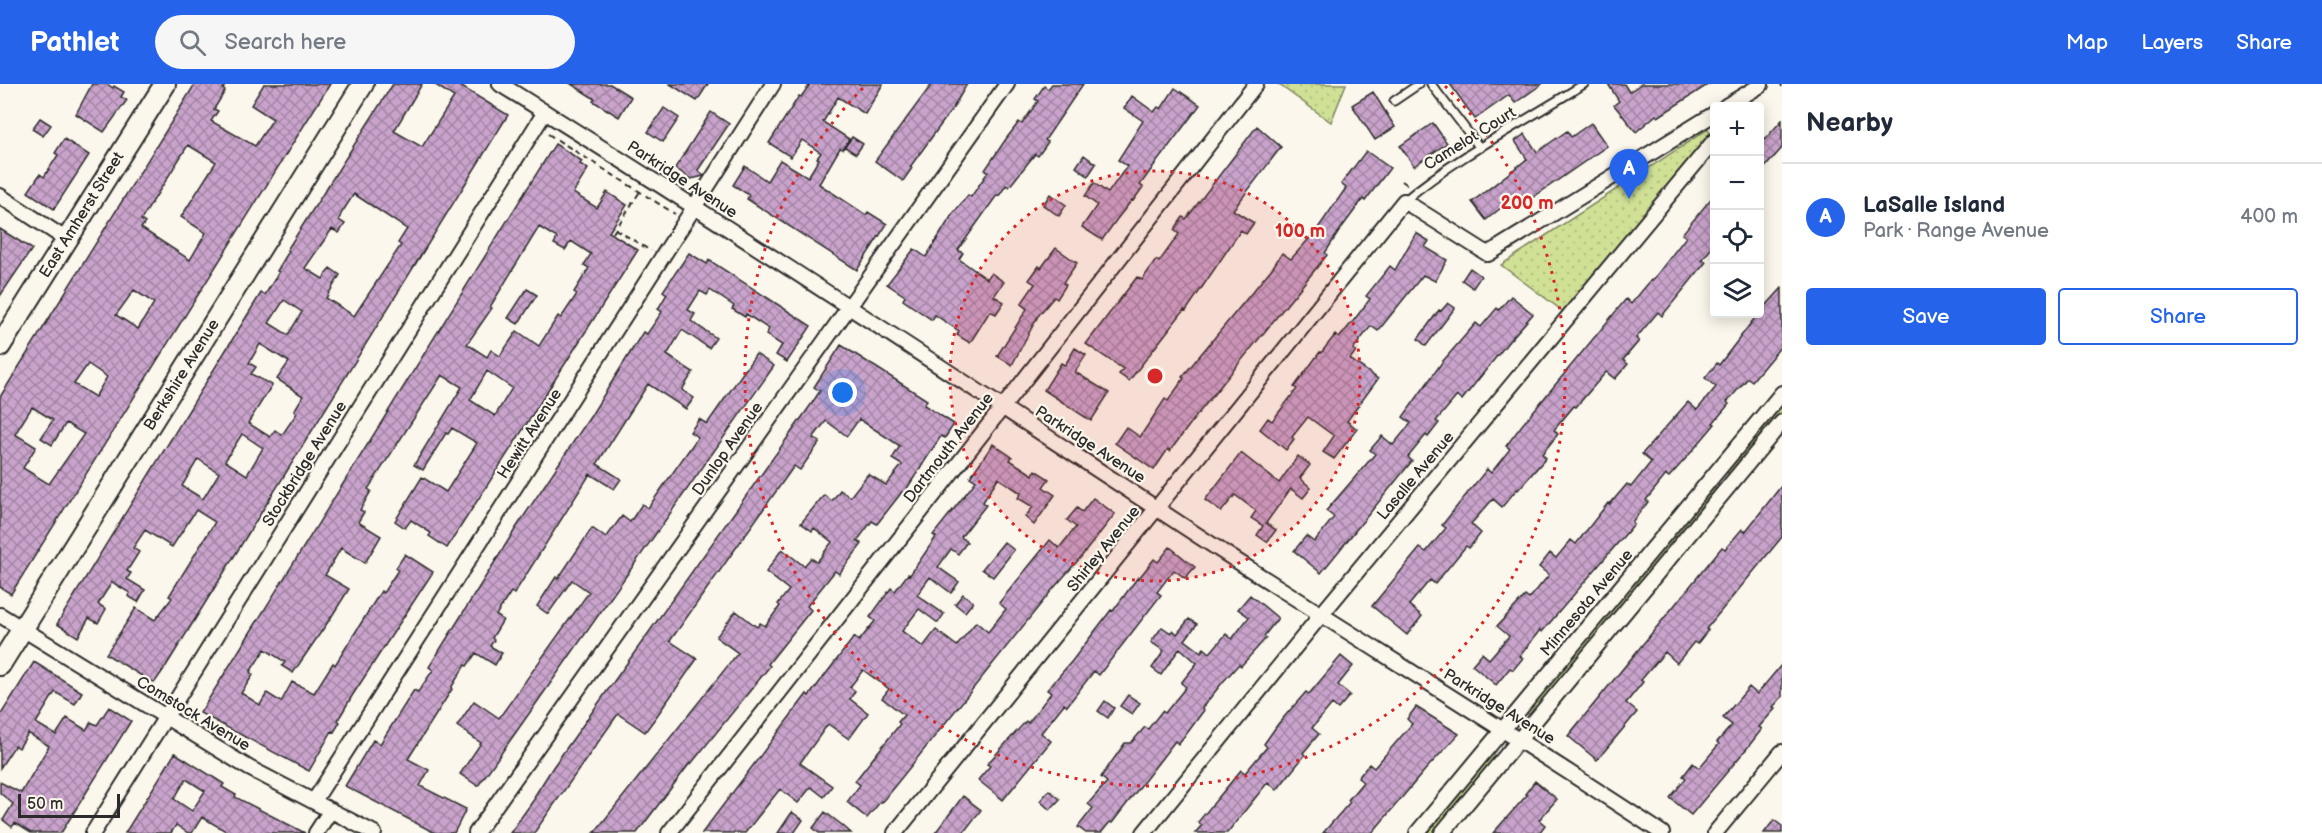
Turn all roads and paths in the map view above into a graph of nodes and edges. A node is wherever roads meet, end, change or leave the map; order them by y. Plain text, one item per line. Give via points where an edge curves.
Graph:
1 (363, 84) edge
2 (500, 84) edge
3 (773, 84) edge
4 (1007, 84) edge
5 (1256, 84) edge
6 (1419, 84) edge
7 (1431, 84) edge
8 (1583, 84) edge
9 (1761, 84) edge
10 (159, 86) edge
11 (1394, 101) dead end
12 (1732, 102) edge
13 (1746, 102) edge
14 (545, 112) junction
15 (1710, 116) edge
16 (546, 132) dead end
17 (1710, 146) edge
18 (1480, 148) junction
19 (1402, 181) dead end
20 (643, 186) dead end
21 (1408, 186) dead end
22 (640, 191) junction
23 (0, 196) edge
24 (1404, 201) junction
25 (694, 207) junction
26 (674, 214) dead end
27 (67, 240) junction
28 (652, 252) dead end
29 (849, 307) junction
30 (0, 346) edge
31 (1782, 393) edge
32 (1002, 407) junction
33 (1782, 422) edge
34 (1713, 476) junction
35 (1729, 488) junction
36 (1158, 509) junction
37 (0, 615) edge
38 (1321, 615) junction
39 (22, 629) junction
40 (0, 665) edge
41 (165, 718) junction
42 (1503, 729) junction
43 (1520, 739) junction
44 (1782, 752) edge
45 (314, 801) junction
46 (331, 810) junction
47 (93, 833) edge
48 (316, 833) edge
49 (374, 833) edge
50 (476, 833) edge
51 (669, 833) edge
52 (896, 833) edge
53 (1144, 833) edge
54 (1416, 833) edge
55 (1442, 833) edge
56 (1662, 833) edge
57 (1715, 833) edge

1 - 39 street, Berkshire Avenue
2 - 14 street, Parkridge Avenue
3 - 25 street, Hewitt Avenue
4 - 29 street, Dunlop Avenue
5 - 32 street, Dartmouth Avenue
6 - 11 lane
7 - 18 lane
8 - 18 lane, Camelot Court
9 - 12 street
9 - 13 street
10 - 27 street, East Amherst Street
14 - 25 street, Parkridge Avenue
14 - 41 street, Stockbridge Avenue
15 - 24 street via 1488,254
16 - 22 path, Parkridge Avenue
17 - 38 street, Lasalle Avenue
18 - 24 lane, Camelot Court
19 - 21 path
20 - 22 path
22 - 26 path, Parkridge Avenue
22 - 28 path via 614,231
23 - 27 street
24 - 36 street, Shirley Avenue
25 - 29 street, Parkridge Avenue
25 - 45 street, Hewitt Avenue
27 - 30 street, East Amherst Street
29 - 32 street, Parkridge Avenue
29 - 50 street, Dunlop Avenue
31 - 34 street, Minnesota Avenue
32 - 36 street, Parkridge Avenue
32 - 51 street, Dartmouth Avenue
33 - 35 street
34 - 35 street
34 - 42 street, Minnesota Avenue
35 - 43 street
36 - 38 street, Parkridge Avenue
36 - 52 street, Shirley Avenue
37 - 39 street, Comstock Avenue
38 - 42 street, Parkridge Avenue
38 - 53 street, Lasalle Avenue
39 - 40 street, Berkshire Avenue
39 - 41 street, Comstock Avenue
41 - 45 street, Comstock Avenue
41 - 47 street, Stockbridge Avenue
42 - 43 street, Parkridge Avenue
42 - 54 street, Minnesota Avenue
43 - 55 street
43 - 56 street, Parkridge Avenue
44 - 57 street
45 - 46 street, Comstock Avenue
46 - 48 street
46 - 49 street, Comstock Avenue

